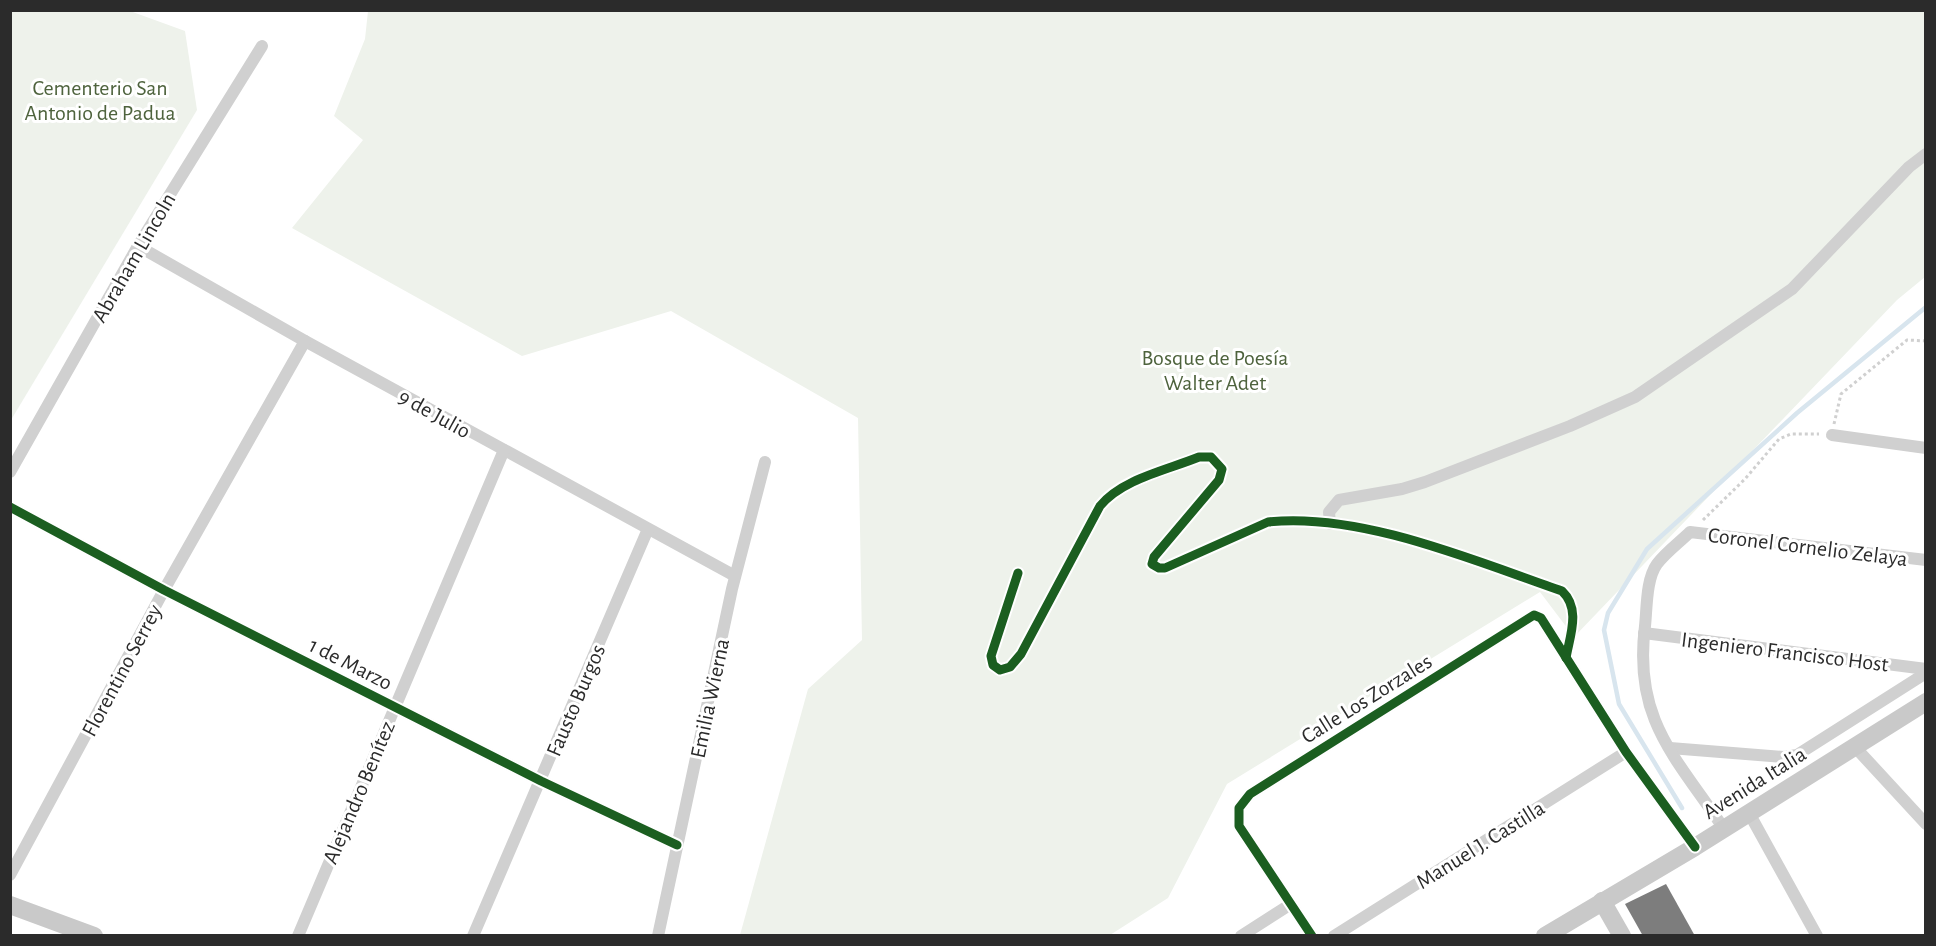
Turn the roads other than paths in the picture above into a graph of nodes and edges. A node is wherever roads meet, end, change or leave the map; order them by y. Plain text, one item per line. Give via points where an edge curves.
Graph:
1 (262, 46) dead end
2 (1926, 154) edge
3 (138, 246) junction
4 (305, 341) junction
5 (1832, 435) road end
6 (1926, 448) edge
7 (504, 450) junction
8 (765, 462) dead end
9 (10, 472) edge
10 (10, 507) edge
11 (1330, 524) junction
12 (648, 529) junction
13 (1926, 560) edge
14 (1018, 573) dead end
15 (735, 576) junction
16 (164, 590) junction
17 (1644, 633) junction
18 (1566, 658) junction
19 (1926, 671) edge
20 (1926, 702) edge
21 (394, 706) junction
22 (1854, 747) junction
23 (1670, 748) junction
24 (1626, 752) junction
25 (541, 781) junction
26 (1749, 813) junction
27 (1926, 824) edge
28 (1724, 830) junction
29 (677, 845) junction
30 (1695, 847) junction
31 (10, 875) edge
32 (1602, 901) junction
33 (10, 904) edge
34 (1291, 904) junction
35 (94, 936) edge
36 (298, 936) edge
37 (473, 936) edge
38 (658, 936) edge
39 (1241, 936) edge
40 (1312, 936) edge
41 (1334, 936) edge
42 (1545, 936) edge
43 (1622, 936) edge
44 (1817, 936) edge

1 - 3 street, Abraham Lincoln
2 - 11 street via 1792,289 1635,397 1425,482 1340,500 1329,512
3 - 4 street, 9 de Julio
3 - 9 street, Abraham Lincoln
4 - 7 street, 9 de Julio
4 - 16 street, Florentino Serrey
5 - 6 street
7 - 12 street, 9 de Julio
7 - 21 street, Alejandro Benítez
8 - 15 street, Emilia Wierna
10 - 16 street, 1 de Marzo
11 - 14 street via 1268,522 1159,568 1152,564 1154,557 1219,480 1222,469 1210,457 1199,457 1119,489 1100,506 1021,654 1010,667 1000,670 993,665 991,656
11 - 18 street via 1420,542 1562,591 1574,610
12 - 15 street, 9 de Julio
12 - 25 street, Fausto Burgos
13 - 17 street, Coronel Cornelio Zelaya via 1690,532 1653,570
15 - 29 street, Emilia Wierna
16 - 21 street, 1 de Marzo
16 - 31 street, Florentino Serrey
17 - 19 street, Ingeniero Francisco Host
17 - 23 street via 1641,662 1645,698 1656,729
18 - 24 street
18 - 34 street, Calle Los Zorzales via 1541,618 1534,615 1250,794 1239,807 1239,826
19 - 23 street via 1797,755
20 - 22 main road, Avenida Italia
21 - 25 street, 1 de Marzo
21 - 36 street, Alejandro Benítez
22 - 26 main road, Avenida Italia
22 - 27 street
23 - 28 street
24 - 30 street
24 - 41 street, Manuel J. Castilla
25 - 29 street, 1 de Marzo
25 - 37 street, Fausto Burgos
26 - 28 main road, Avenida Italia
26 - 44 street
28 - 30 main road, Avenida Italia
29 - 38 street, Emilia Wierna
30 - 32 main road, Avenida Italia
32 - 42 main road, Avenida Italia
32 - 43 main road
33 - 35 main road
34 - 39 street
34 - 40 street

